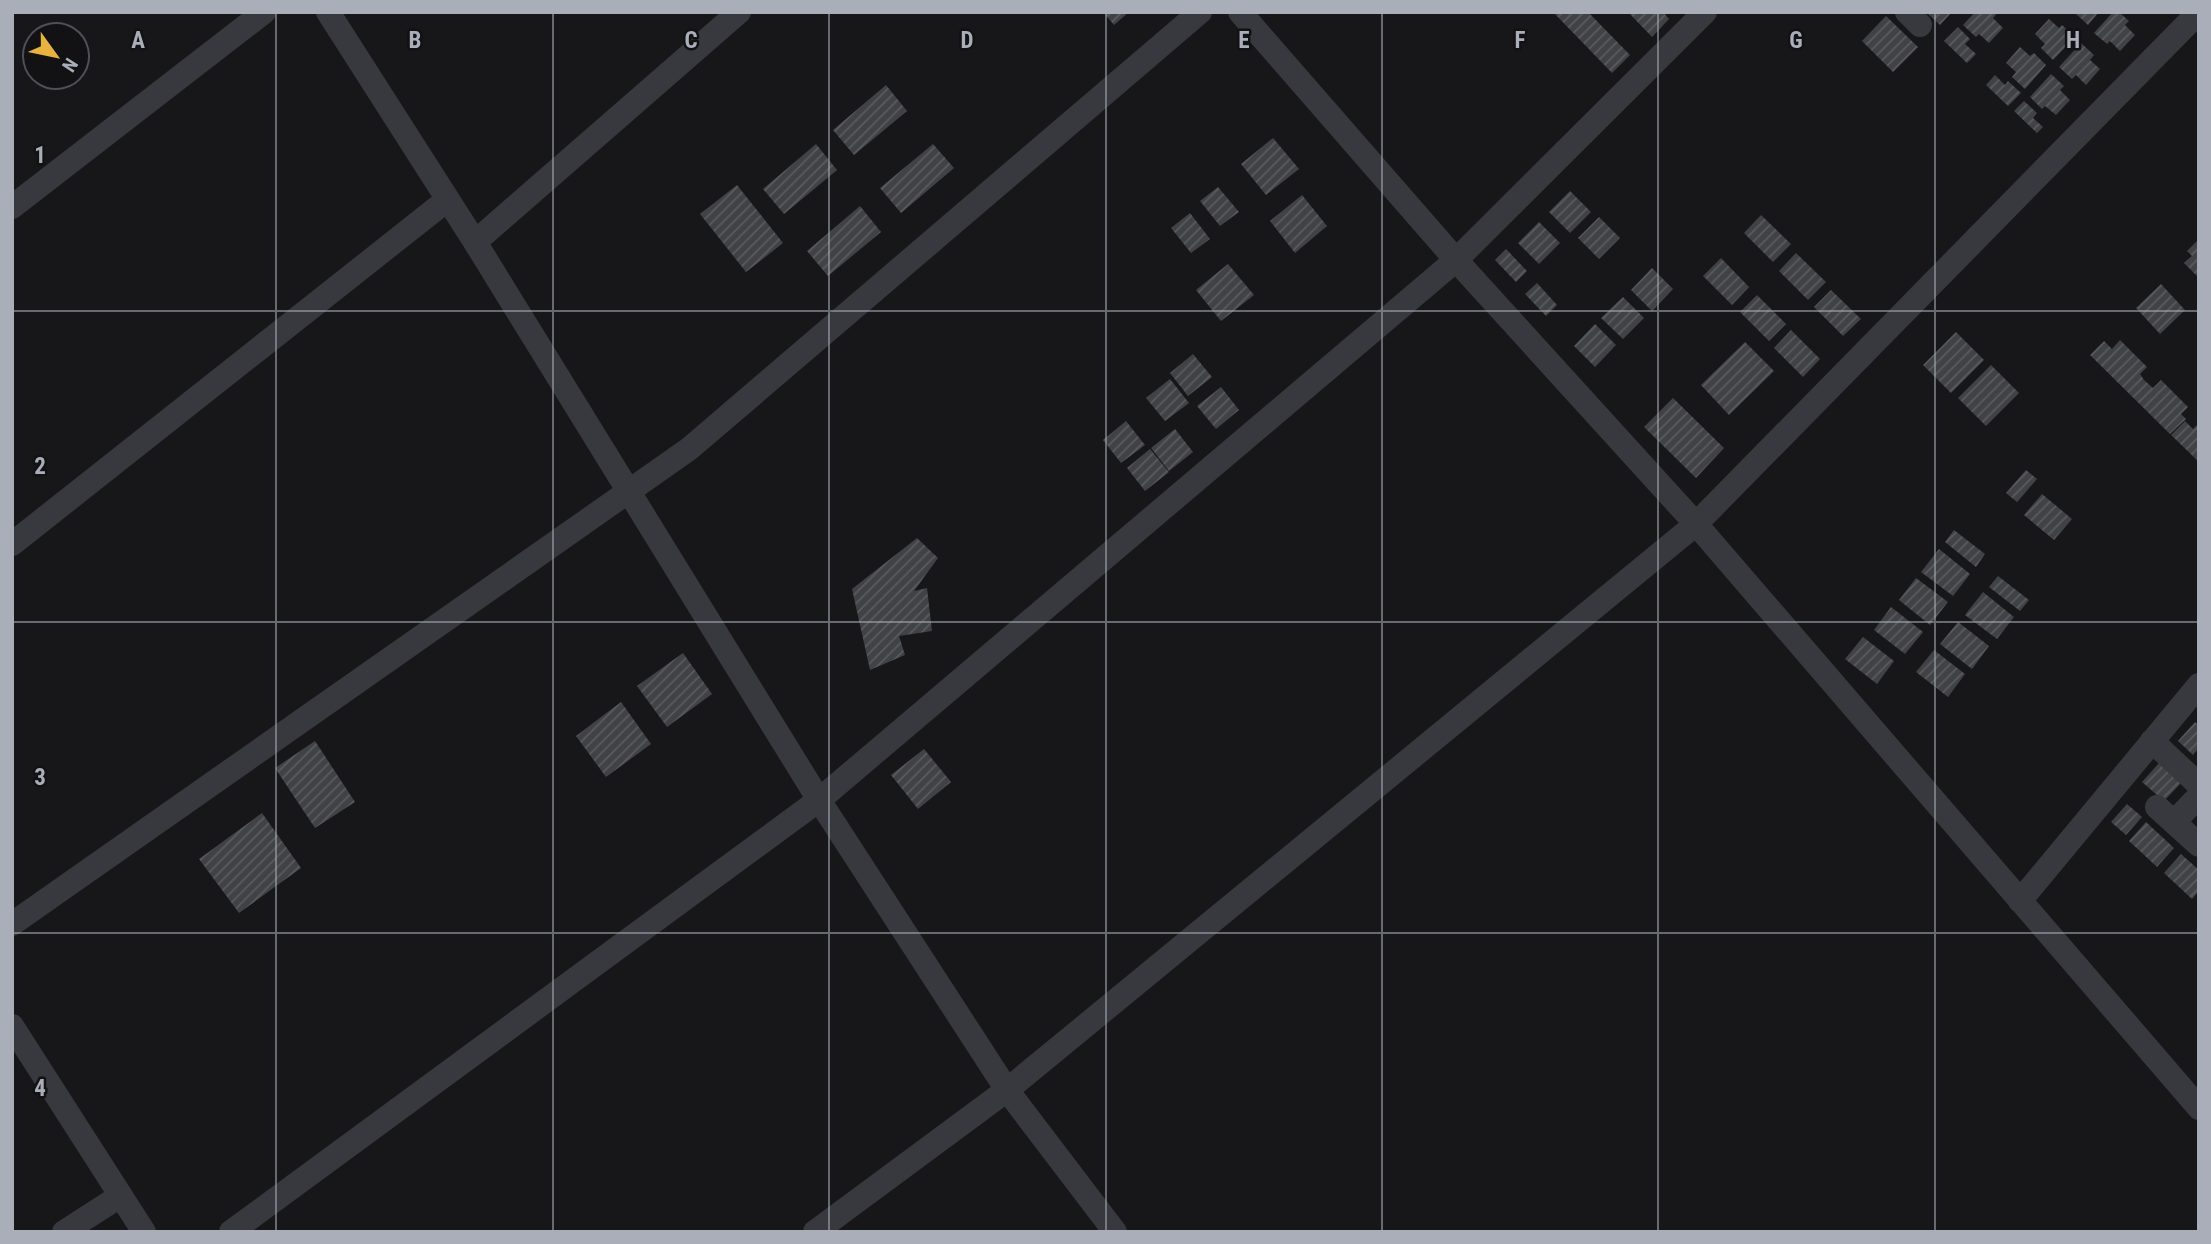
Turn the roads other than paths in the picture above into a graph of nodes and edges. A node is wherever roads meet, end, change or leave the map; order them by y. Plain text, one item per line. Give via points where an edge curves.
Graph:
1 (264, 12) edge
2 (328, 12) edge
3 (739, 12) edge
4 (1200, 12) edge
5 (1240, 12) edge
6 (1705, 12) edge
7 (2199, 12) edge
8 (447, 200) junction
9 (12, 207) edge
10 (475, 242) junction
11 (1456, 260) junction
12 (630, 491) junction
13 (1696, 524) junction
14 (12, 544) edge
15 (2199, 685) edge
16 (2152, 741) junction
17 (2199, 785) edge
18 (2199, 796) edge
19 (819, 800) junction
20 (2199, 845) edge
21 (2020, 901) junction
22 (12, 924) edge
23 (12, 1026) edge
24 (1007, 1090) junction
25 (2199, 1108) edge
26 (120, 1196) junction
27 (64, 1232) edge
28 (144, 1232) edge
29 (231, 1232) edge
30 (816, 1232) edge
31 (1115, 1232) edge

1 - 9 street
2 - 8 street
3 - 10 street
4 - 12 street via 689,449
5 - 11 street
6 - 11 street
7 - 13 street
8 - 10 street
8 - 14 street
10 - 12 street
11 - 13 street
11 - 19 street
12 - 19 street
12 - 22 street
13 - 21 street
13 - 24 street
15 - 16 street
16 - 17 street
16 - 21 street
18 - 20 street via 2166,814
19 - 24 street
19 - 29 street
21 - 25 street
23 - 26 street
24 - 30 street
24 - 31 street
26 - 27 street
26 - 28 street

